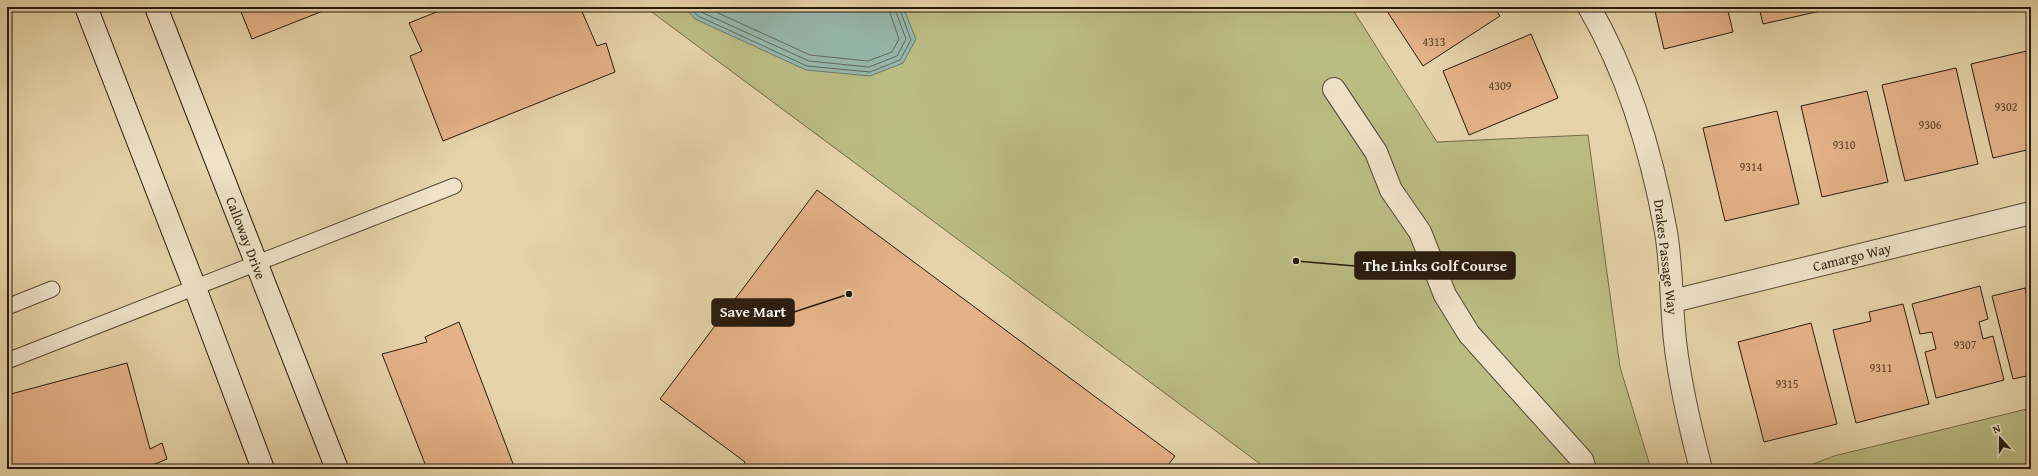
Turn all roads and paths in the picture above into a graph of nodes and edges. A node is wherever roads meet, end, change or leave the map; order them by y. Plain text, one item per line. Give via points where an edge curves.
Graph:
1 (86, 7) edge
2 (156, 7) edge
3 (1589, 7) edge
4 (1334, 89) dead end
5 (454, 186) dead end
6 (2031, 213) edge
7 (256, 264) junction
8 (195, 288) junction
9 (52, 289) dead end
10 (1673, 301) junction
11 (7, 307) edge
12 (7, 361) edge
13 (263, 469) edge
14 (337, 469) edge
15 (1586, 469) edge
16 (1701, 469) edge

1 - 8 street
2 - 7 street, Calloway Drive
3 - 10 street, Drakes Passage Way via 1631,96 1652,164 1666,234
4 - 15 street via 1376,152 1391,190 1420,232 1445,295 1469,334 1582,460
5 - 7 lane
6 - 10 street, Camargo Way
7 - 8 lane
7 - 14 street, Calloway Drive
8 - 12 lane
8 - 13 street
9 - 11 lane
10 - 16 street, Drakes Passage Way via 1675,341 1686,409

